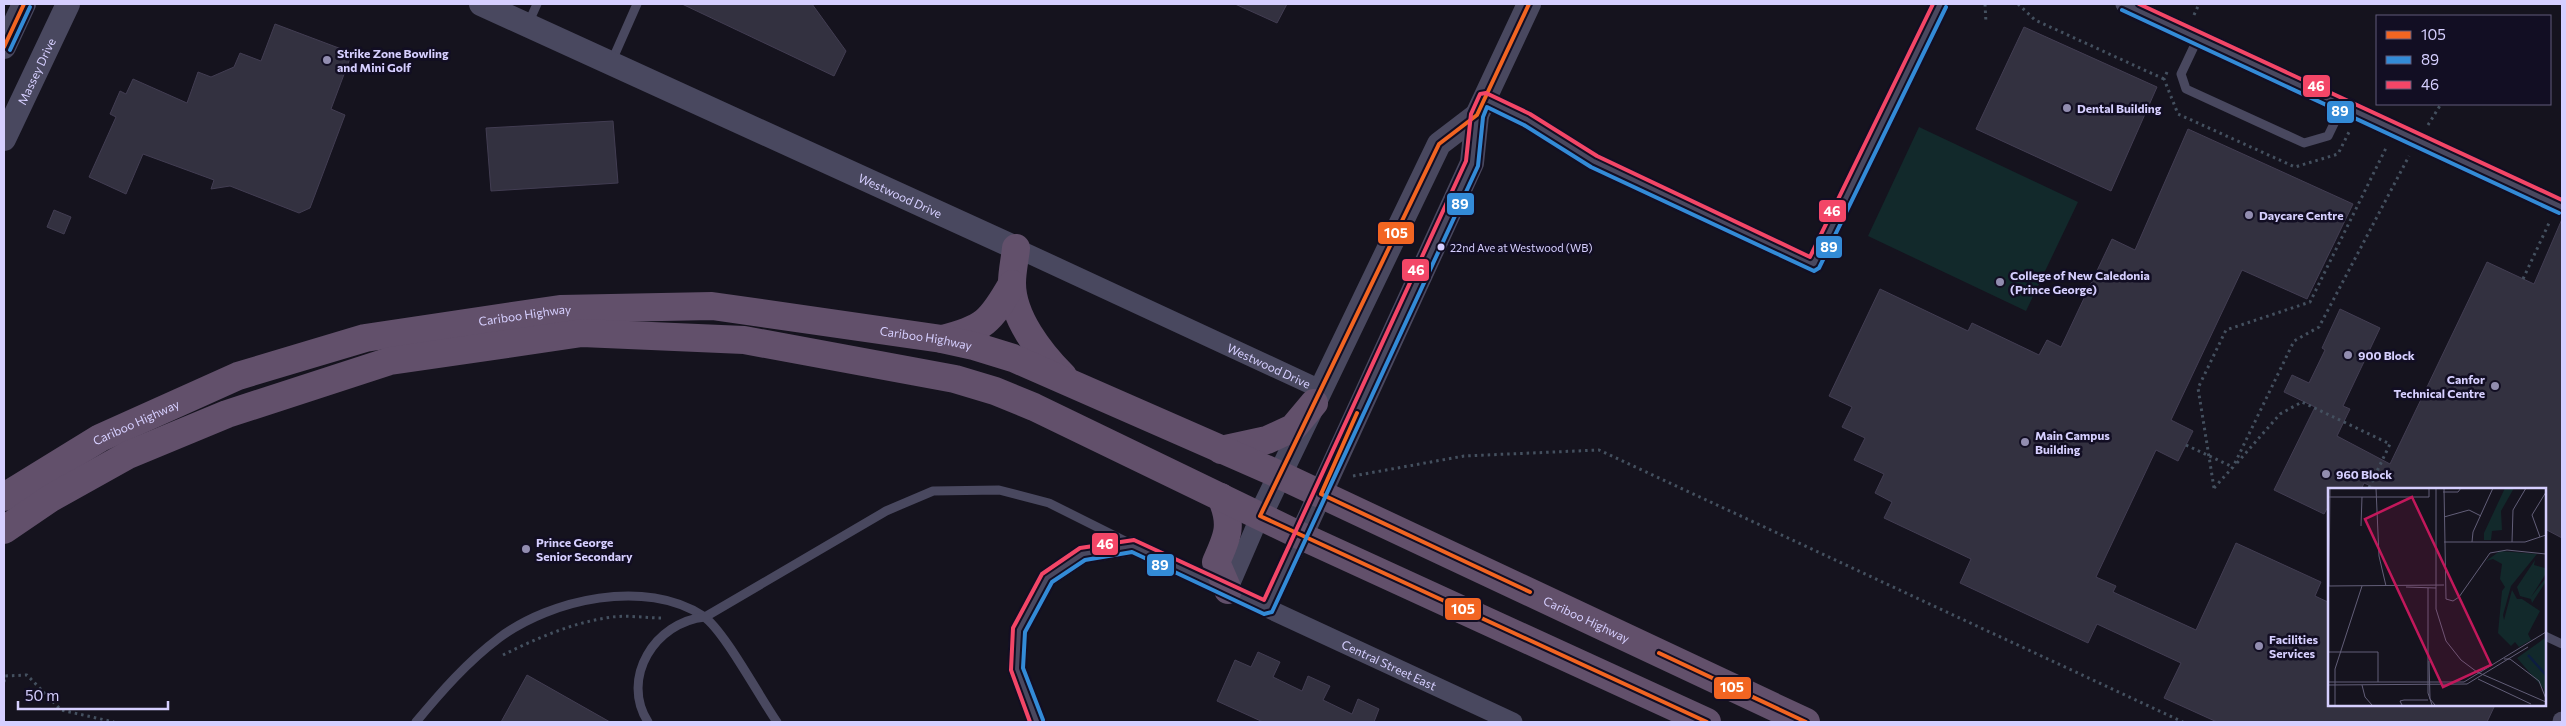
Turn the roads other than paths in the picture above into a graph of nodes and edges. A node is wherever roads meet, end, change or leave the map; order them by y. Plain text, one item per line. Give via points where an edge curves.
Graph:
1 (24, 4) edge
2 (68, 4) edge
3 (480, 4) edge
4 (537, 4) edge
5 (637, 4) edge
6 (1529, 4) edge
7 (1940, 4) edge
8 (2125, 4) edge
9 (527, 25) junction
10 (2198, 38) junction
11 (4, 47) edge
12 (610, 63) junction
13 (2343, 105) junction
14 (1480, 107) junction
15 (4, 139) edge
16 (2560, 206) edge
17 (1016, 248) junction
18 (1012, 284) junction
19 (942, 339) junction
20 (1069, 382) junction
21 (1317, 396) junction
22 (1220, 450) junction
23 (1280, 474) junction
24 (1321, 494) junction
25 (4, 497) edge
26 (1221, 497) junction
27 (1260, 516) junction
28 (4, 530) edge
29 (1301, 536) junction
30 (1133, 546) junction
31 (1228, 590) junction
32 (1267, 608) junction
33 (705, 617) junction
34 (2546, 636) edge
35 (2562, 644) edge
36 (416, 722) edge
37 (648, 722) edge
38 (777, 722) edge
39 (1036, 722) edge
40 (1513, 722) edge
41 (1707, 722) edge
42 (1806, 722) edge

1 - 11 street
2 - 15 street, Massey Drive
3 - 9 street, Westwood Drive
4 - 9 lane
5 - 12 lane
6 - 14 street
7 - 14 lane via 1813,265 1594,161 1527,119
8 - 10 street
9 - 12 street, Westwood Drive
10 - 13 street
10 - 13 lane via 2181,74 2186,89 2304,143 2328,136
12 - 17 street, Westwood Drive
13 - 16 street
14 - 21 street via 1439,144
14 - 24 street via 1472,162
17 - 18 highway
17 - 21 street, Westwood Drive
18 - 19 highway via 998,309 984,324
18 - 20 highway via 1027,330 1042,354
19 - 20 highway, Cariboo Highway via 1013,358
19 - 25 highway, Cariboo Highway via 712,306 560,308 365,338 238,376 100,438
20 - 22 highway, Cariboo Highway
21 - 22 highway via 1292,428 1267,440
21 - 23 street
22 - 23 highway, Cariboo Highway
23 - 24 highway, Cariboo Highway
23 - 27 street
24 - 29 street
24 - 42 highway, Cariboo Highway
26 - 27 highway, Cariboo Highway
26 - 28 highway, Cariboo Highway via 1034,406 955,379 744,340 582,333 390,361 227,414 128,455 51,498
26 - 31 highway via 1229,524 1216,562
27 - 29 highway, Cariboo Highway
27 - 31 street
29 - 32 street
29 - 41 highway, Cariboo Highway
30 - 31 street, Central Street East
30 - 33 lane via 1049,503 998,490 933,491 886,510
30 - 39 street via 1083,554 1047,578 1037,595 1019,630 1017,669
31 - 32 street, Central Street East
32 - 40 street, Central Street East
33 - 36 lane via 671,601 643,596 609,596 560,607 499,638 455,676
33 - 37 lane via 688,619 650,648 638,676 640,709
33 - 38 lane
34 - 35 lane

